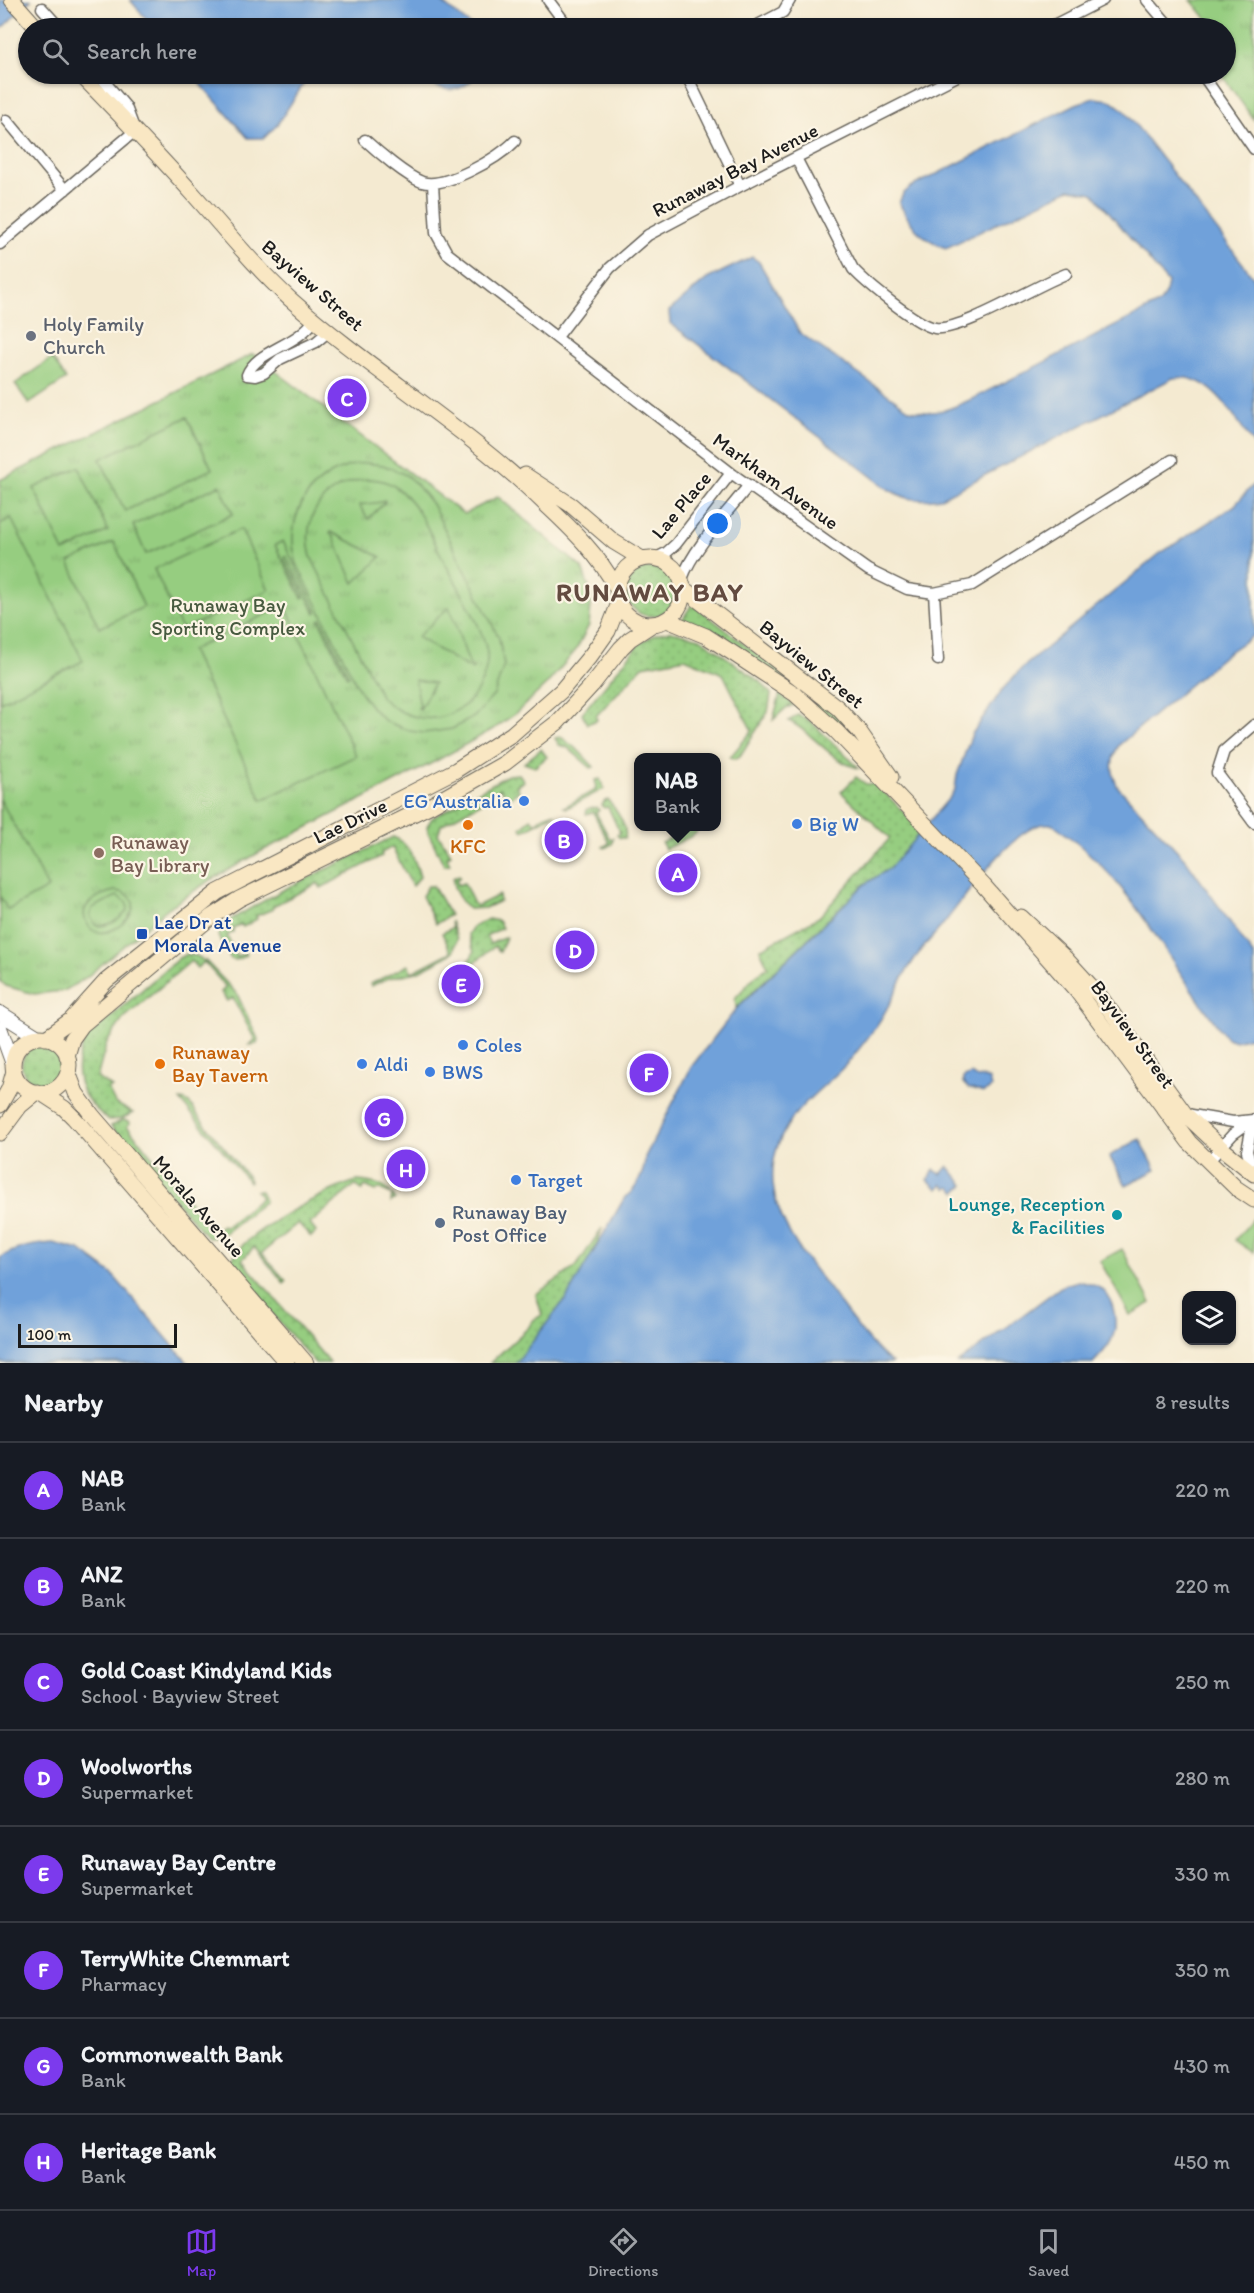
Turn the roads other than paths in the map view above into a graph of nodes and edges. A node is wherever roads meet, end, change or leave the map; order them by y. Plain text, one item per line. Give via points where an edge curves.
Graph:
1 (12, 0) edge
2 (548, 0) edge
3 (790, 0) edge
4 (1104, 0) edge
5 (1147, 0) edge
6 (42, 8) dead end
7 (28, 18) edge
8 (51, 18) edge
9 (561, 18) edge
10 (771, 18) edge
11 (1068, 18) edge
12 (1162, 18) edge
13 (90, 84) edge
14 (106, 84) edge
15 (691, 84) edge
16 (941, 84) edge
17 (1209, 84) edge
18 (7, 120) dead end
19 (135, 131) junction
20 (365, 140) dead end
21 (515, 141) dead end
22 (1254, 149) edge
23 (796, 158) junction
24 (433, 184) junction
25 (740, 186) junction
26 (66, 190) junction
27 (0, 244) edge
28 (1066, 274) dead end
29 (315, 319) junction
30 (329, 331) junction
31 (557, 337) junction
32 (484, 450) junction
33 (1172, 459) dead end
34 (731, 473) junction
35 (749, 485) junction
36 (649, 558) junction
37 (682, 584) junction
38 (934, 593) junction
39 (618, 596) junction
40 (660, 622) junction
41 (938, 660) dead end
42 (556, 696) junction
43 (558, 722) junction
44 (1254, 725) edge
45 (919, 816) junction
46 (1254, 824) edge
47 (1061, 964) junction
48 (0, 1013) edge
49 (0, 1028) edge
50 (42, 1038) junction
51 (68, 1056) junction
52 (14, 1068) junction
53 (68, 1072) junction
54 (39, 1093) junction
55 (0, 1105) edge
56 (1185, 1114) junction
57 (1254, 1120) edge
58 (0, 1133) edge
59 (1220, 1147) junction
60 (1208, 1162) junction
61 (1253, 1174) edge
62 (1254, 1200) edge
63 (287, 1363) edge
64 (306, 1363) edge

1 - 7 main road
2 - 9 street
3 - 10 street via 783,12
4 - 11 street
5 - 12 street
6 - 8 street
13 - 19 main road, Bayview Street
14 - 19 street, Bayview Street via 126,107
15 - 25 street
16 - 23 street, Runaway Bay Avenue
17 - 22 street
18 - 26 street
19 - 26 street
19 - 29 main road, Bayview Street via 263,273
20 - 24 street via 420,181
21 - 24 street via 494,159
23 - 25 street, Runaway Bay Avenue
23 - 28 street via 853,269 926,326 948,328 964,323
24 - 31 street, Markham Avenue via 436,233 447,253
25 - 31 street, Runaway Bay Avenue via 663,227 627,252 595,285
26 - 27 street
29 - 30 main road, Bayview Street
29 - 30 street via 299,337 255,362 247,375 264,373 280,359 316,342
30 - 32 main road, Bayview Street
31 - 34 street, Markham Avenue
32 - 36 main road, Bayview Street via 554,493 614,542
32 - 39 main road, Bayview Street via 561,518 601,563
33 - 38 street, Markham Avenue via 993,574 972,585
34 - 35 street, Markham Avenue
34 - 36 street, Lae Place via 676,544 666,553
35 - 37 street, Lae Place via 691,559
35 - 38 street, Markham Avenue via 868,570 907,589
36 - 37 main road via 672,565
36 - 39 main road via 627,566
37 - 40 main road via 680,607
37 - 45 main road, Bayview Street via 838,708
38 - 41 street
39 - 40 main road via 632,620 642,624
39 - 42 main road, Lae Drive via 608,631
40 - 43 main road, Lae Drive via 630,639
40 - 45 main road, Bayview Street via 706,636 795,694
42 - 43 main road
42 - 50 main road, Lae Drive via 512,734 469,763 218,892 106,981 71,1020
43 - 51 main road, Lae Drive via 519,754 480,778 219,911 82,1025 72,1039
44 - 46 street via 1224,751 1217,773
45 - 47 main road, Bayview Street via 984,886 1023,918
47 - 56 main road, Bayview Street via 1099,995
47 - 60 main road, Bayview Street via 1170,1119
48 - 50 street
49 - 52 street
50 - 51 main road via 59,1044
50 - 52 main road via 31,1039 18,1049
51 - 53 main road
52 - 54 main road via 22,1086
52 - 55 main road via 7,1095
53 - 54 main road via 60,1085
53 - 64 main road, Morala Avenue via 87,1108
54 - 58 main road via 20,1106
54 - 63 main road, Morala Avenue via 74,1118
56 - 57 street via 1233,1122
56 - 59 main road, Bayview Street
57 - 59 street
57 - 61 street via 1247,1151
59 - 60 street
59 - 61 main road, Bayview Street
60 - 62 main road, Bayview Street

